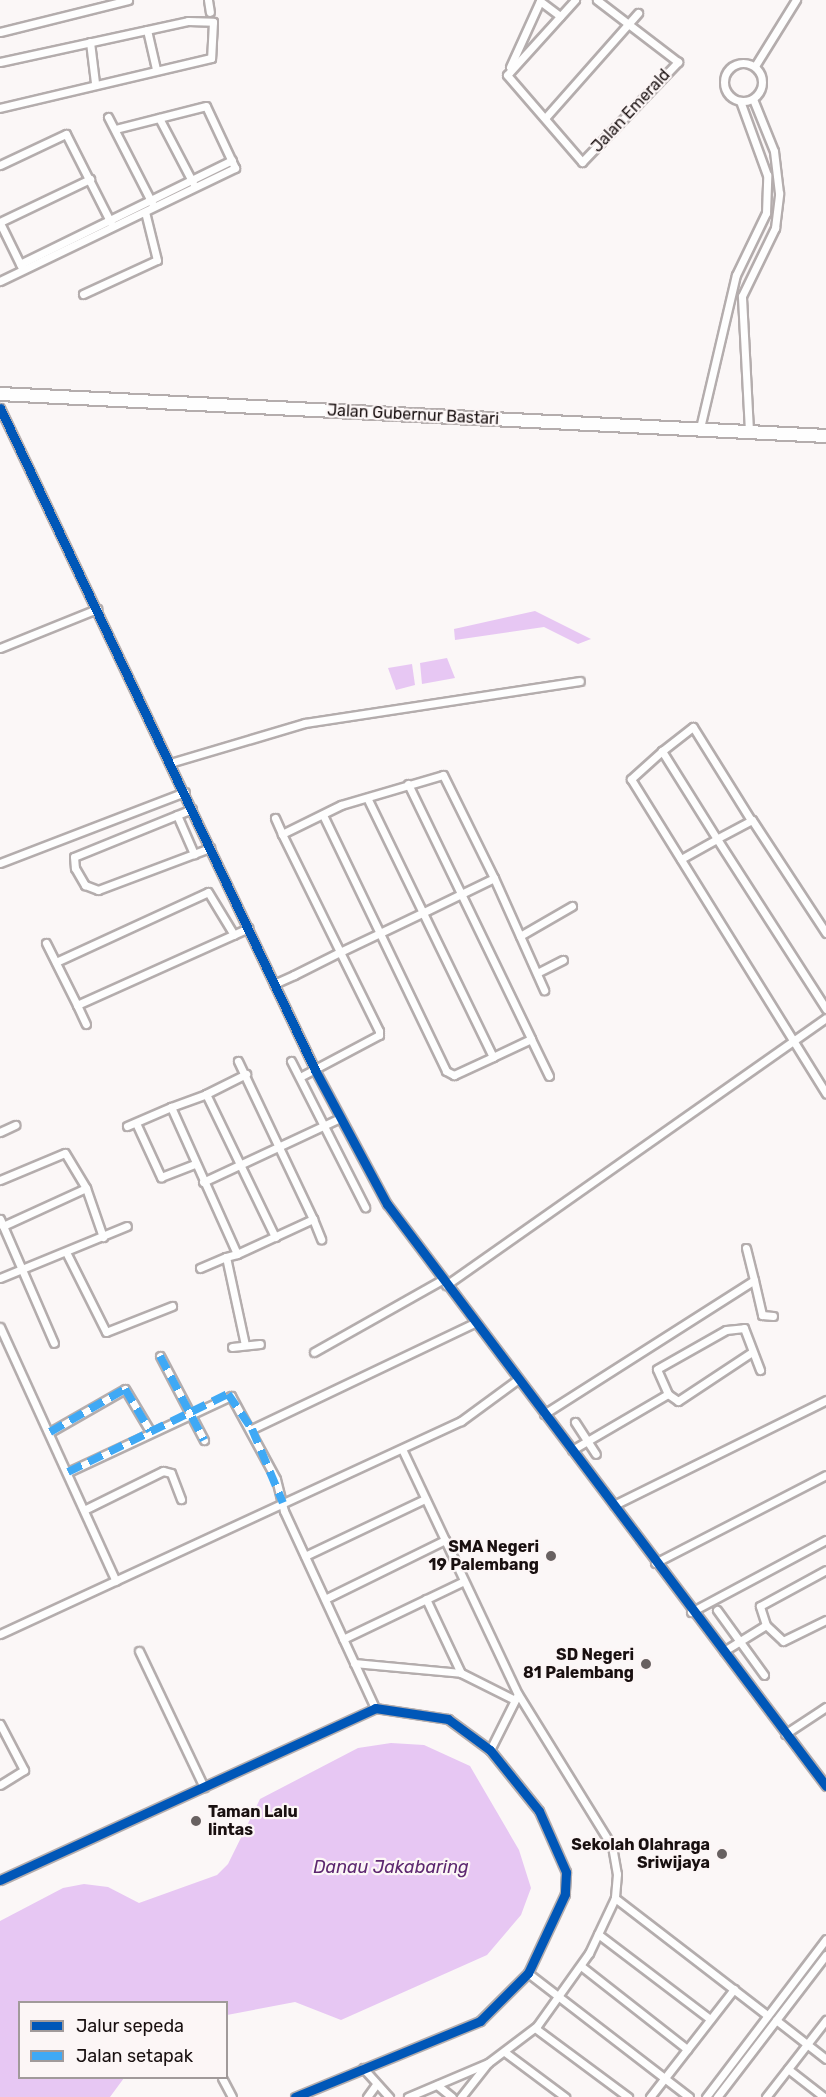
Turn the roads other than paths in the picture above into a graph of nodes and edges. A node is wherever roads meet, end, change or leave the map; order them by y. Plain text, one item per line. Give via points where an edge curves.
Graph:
1 (128, 0) edge
2 (208, 0) edge
3 (575, 0) edge
4 (597, 0) edge
5 (796, 0) edge
6 (119, 1) edge
7 (210, 12) dead end
8 (638, 13) dead end
9 (560, 16) junction
10 (629, 25) junction
11 (147, 30) junction
12 (0, 33) edge
13 (90, 42) junction
14 (0, 62) edge
15 (755, 66) junction
16 (156, 69) junction
17 (507, 75) junction
18 (95, 83) junction
19 (753, 99) junction
20 (740, 101) junction
21 (0, 108) edge
22 (108, 117) dead end
23 (546, 117) junction
24 (159, 118) junction
25 (114, 129) junction
26 (232, 160) junction
27 (0, 165) edge
28 (90, 179) junction
29 (191, 180) junction
30 (196, 188) junction
31 (153, 204) junction
32 (145, 212) junction
33 (0, 222) edge
34 (112, 224) junction
35 (22, 267) junction
36 (0, 281) edge
37 (83, 294) dead end
38 (0, 394) edge
39 (0, 408) edge
40 (700, 428) junction
41 (749, 431) junction
42 (826, 436) edge
43 (97, 609) junction
44 (0, 648) edge
45 (580, 681) dead end
46 (662, 751) junction
47 (170, 763) junction
48 (408, 783) junction
49 (185, 792) junction
50 (367, 798) junction
51 (192, 809) junction
52 (323, 814) junction
53 (177, 815) junction
54 (275, 818) dead end
55 (751, 820) junction
56 (282, 834) junction
57 (717, 839) junction
58 (210, 848) junction
59 (194, 854) junction
60 (681, 859) junction
61 (0, 863) edge
62 (494, 878) junction
63 (459, 895) junction
64 (572, 906) dead end
65 (422, 913) junction
66 (248, 928) junction
67 (380, 933) junction
68 (826, 933) edge
69 (234, 935) junction
70 (520, 936) junction
71 (46, 943) dead end
72 (340, 952) junction
73 (563, 960) dead end
74 (56, 962) junction
75 (537, 973) junction
76 (274, 984) junction
77 (544, 990) dead end
78 (77, 1005) junction
79 (826, 1009) edge
80 (826, 1018) edge
81 (86, 1024) dead end
82 (531, 1039) junction
83 (794, 1040) junction
84 (493, 1057) junction
85 (238, 1061) dead end
86 (291, 1061) dead end
87 (315, 1070) junction
88 (246, 1074) junction
89 (549, 1076) dead end
90 (300, 1077) junction
91 (207, 1094) junction
92 (826, 1095) edge
93 (329, 1097) junction
94 (314, 1104) junction
95 (171, 1107) junction
96 (340, 1118) junction
97 (136, 1123) junction
98 (15, 1125) dead end
99 (127, 1126) dead end
100 (323, 1126) junction
101 (0, 1132) edge
102 (279, 1146) junction
103 (195, 1164) junction
104 (240, 1165) junction
105 (0, 1180) edge
106 (203, 1182) junction
107 (86, 1188) junction
108 (365, 1207) dead end
109 (313, 1219) junction
110 (2, 1222) edge
111 (127, 1226) dead end
112 (103, 1237) junction
113 (275, 1237) junction
114 (321, 1239) dead end
115 (746, 1248) dead end
116 (67, 1254) junction
117 (237, 1254) junction
118 (226, 1257) junction
119 (200, 1268) dead end
120 (23, 1270) junction
121 (0, 1278) edge
122 (754, 1280) junction
123 (444, 1282) junction
124 (172, 1306) dead end
125 (773, 1316) dead end
126 (474, 1323) junction
127 (0, 1327) edge
128 (54, 1343) dead end
129 (260, 1344) dead end
130 (245, 1345) junction
131 (232, 1347) dead end
132 (314, 1352) dead end
133 (752, 1352) junction
134 (160, 1356) dead end
135 (760, 1370) dead end
136 (517, 1380) junction
137 (668, 1394) junction
138 (826, 1400) edge
139 (189, 1412) junction
140 (544, 1414) junction
141 (575, 1422) dead end
142 (252, 1429) junction
143 (150, 1431) junction
144 (50, 1432) junction
145 (204, 1440) dead end
146 (589, 1440) junction
147 (402, 1449) junction
148 (572, 1450) junction
149 (596, 1454) dead end
150 (68, 1472) junction
151 (826, 1475) edge
152 (182, 1499) dead end
153 (425, 1499) junction
154 (283, 1503) junction
155 (614, 1505) junction
156 (84, 1510) junction
157 (445, 1540) junction
158 (826, 1540) edge
159 (305, 1556) junction
160 (655, 1563) junction
161 (826, 1570) edge
162 (116, 1581) junction
163 (464, 1581) junction
164 (325, 1599) junction
165 (426, 1599) junction
166 (717, 1610) dead end
167 (691, 1612) junction
168 (826, 1620) edge
169 (766, 1625) junction
170 (0, 1634) edge
171 (343, 1639) junction
172 (739, 1640) junction
173 (139, 1651) dead end
174 (724, 1651) junction
175 (354, 1663) junction
176 (461, 1673) junction
177 (764, 1675) dead end
178 (516, 1697) junction
179 (826, 1707) edge
180 (375, 1708) junction
181 (0, 1724) edge
182 (785, 1734) junction
183 (489, 1750) junction
184 (0, 1785) edge
185 (826, 1786) edge
186 (204, 1787) junction
187 (0, 1880) edge
188 (615, 1898) junction
189 (598, 1934) junction
190 (826, 1939) edge
191 (826, 1954) edge
192 (581, 1966) junction
193 (528, 1973) junction
194 (734, 1989) junction
195 (561, 1998) junction
196 (767, 2015) junction
197 (710, 2019) junction
198 (776, 2020) junction
199 (826, 2020) edge
200 (535, 2028) junction
201 (806, 2045) junction
202 (687, 2049) junction
203 (506, 2053) junction
204 (826, 2059) edge
205 (488, 2063) junction
206 (363, 2068) junction
207 (788, 2069) junction
208 (665, 2078) junction
209 (223, 2079) edge
210 (437, 2085) junction
211 (375, 2086) junction
212 (562, 2096) edge
213 (232, 2097) edge
214 (295, 2097) edge
215 (367, 2097) edge
216 (389, 2097) edge
217 (408, 2097) edge
218 (452, 2097) edge
219 (461, 2097) edge
220 (628, 2097) edge
221 (650, 2097) edge
222 (688, 2097) edge
223 (706, 2097) edge
224 (717, 2097) edge
225 (766, 2097) edge
226 (824, 2097) edge

1 - 6 street
2 - 7 street
3 - 9 street
4 - 10 street, Jalan Emerald
5 - 15 street
6 - 12 street
8 - 10 street
9 - 17 street
9 - 17 street via 540,2
10 - 23 street
10 - 23 street, Jalan Emerald via 678,62 582,162
11 - 13 street
11 - 16 street
11 - 16 street via 205,18 213,22 211,57
13 - 14 street
13 - 18 street
15 - 19 street via 762,83
15 - 20 street via 738,63 725,73 725,91
16 - 18 street
17 - 23 street, Jalan Emerald
18 - 21 street
19 - 20 street
19 - 41 street via 774,152 779,193 775,228 742,296
20 - 40 street via 767,175 766,213 736,275
22 - 25 street
24 - 25 street
24 - 26 street via 206,106
24 - 29 street
25 - 31 street
26 - 29 street
26 - 30 street via 234,170
27 - 28 street via 61,133 68,136
28 - 33 street
28 - 34 street
29 - 30 street
29 - 31 street
30 - 31 street
31 - 32 street
31 - 34 street
32 - 34 street
32 - 37 street via 157,260
33 - 35 street
34 - 35 street
35 - 36 street
38 - 40 highway, Jalan Gubernur Bastari
39 - 43 street
40 - 41 highway, Jalan Gubernur Bastari
41 - 42 highway, Jalan Gubernur Bastari
43 - 44 street
43 - 47 street
45 - 47 street via 305,723
46 - 55 street via 693,727
46 - 57 street
46 - 60 street via 631,779
47 - 49 street
48 - 50 street
48 - 62 street via 443,775
48 - 63 street
49 - 51 street
49 - 61 street
50 - 52 street
50 - 65 street
51 - 53 street
51 - 58 street
52 - 56 street
52 - 67 street
53 - 59 street
53 - 59 street via 74,856 75,868 85,885 98,890
54 - 56 street
55 - 57 street
55 - 68 street
56 - 72 street
57 - 60 street
57 - 79 street
58 - 59 street
58 - 66 street
60 - 83 street
62 - 63 street
62 - 70 street
63 - 65 street
63 - 82 street
64 - 70 street
65 - 67 street
65 - 84 street
66 - 69 street
66 - 76 street
67 - 72 street
67 - 84 street via 446,1071 454,1075
69 - 74 street via 208,892
69 - 78 street
70 - 75 street
71 - 74 street
72 - 76 street
72 - 87 street via 379,1035
73 - 75 street
74 - 78 street
75 - 77 street
76 - 87 street
78 - 81 street
80 - 83 street
82 - 84 street
82 - 89 street
83 - 92 street
83 - 123 street
85 - 88 street
86 - 90 street
87 - 90 street
87 - 93 street
88 - 91 street
88 - 102 street
90 - 94 street
91 - 95 street
91 - 104 street
93 - 94 street
93 - 96 street
94 - 100 street
95 - 97 street
95 - 103 street
96 - 100 street
96 - 123 street via 387,1204
97 - 99 street
97 - 103 street via 161,1177
98 - 101 street
100 - 102 street
100 - 108 street
102 - 104 street
102 - 109 street
103 - 106 street
104 - 106 street
104 - 113 street
105 - 107 street via 61,1153
106 - 117 street
107 - 110 street
107 - 112 street
109 - 113 street
109 - 114 street
110 - 120 street
111 - 112 street
112 - 116 street
113 - 117 street
115 - 122 street
116 - 120 street
116 - 124 street via 106,1332
117 - 118 street
118 - 119 street
118 - 130 street
120 - 121 street
120 - 128 street
122 - 125 street via 762,1316
122 - 140 street
123 - 126 street
123 - 132 street
126 - 136 street
126 - 142 street
127 - 144 street
129 - 130 street
130 - 131 street
133 - 135 street
133 - 137 street via 678,1401
133 - 137 street via 742,1326 726,1330 657,1369
134 - 139 street
136 - 140 street
136 - 147 street via 482,1408
137 - 146 street
138 - 155 street
139 - 142 street via 228,1394
139 - 143 street
139 - 145 street
140 - 148 street
141 - 146 street
142 - 154 street
143 - 144 street via 124,1389
143 - 150 street
144 - 150 street
146 - 148 street
146 - 149 street
147 - 153 street
147 - 154 street
148 - 155 street
150 - 156 street
151 - 160 street
152 - 156 street via 171,1473 163,1471
153 - 157 street
153 - 159 street
154 - 159 street
154 - 162 street
155 - 160 street
156 - 162 street
157 - 163 street
157 - 164 street
158 - 167 street
159 - 164 street
160 - 167 street
161 - 169 street via 760,1606
162 - 170 street
163 - 165 street
163 - 178 street
164 - 171 street
165 - 171 street
165 - 176 street
166 - 172 street
167 - 174 street
168 - 169 street via 785,1641
169 - 172 street
171 - 175 street
172 - 174 street
172 - 177 street
173 - 186 street
174 - 182 street
175 - 176 street
175 - 180 street
176 - 178 street
178 - 183 street
178 - 188 street via 612,1846
179 - 182 street
180 - 183 street via 448,1719
180 - 186 street
181 - 184 street via 24,1770
182 - 185 street
183 - 193 street via 539,1811 566,1872 566,1894
186 - 187 street
188 - 189 street
188 - 194 street
189 - 192 street
189 - 197 street
190 - 196 street
191 - 198 street
192 - 195 street
192 - 202 street
193 - 195 street
193 - 206 street via 480,2021
194 - 196 street
194 - 197 street
195 - 200 street
195 - 208 street
196 - 223 street
197 - 202 street
198 - 201 street
198 - 224 street
199 - 201 street
200 - 203 street
200 - 220 street
201 - 204 street
201 - 207 street
202 - 208 street
203 - 205 street
203 - 212 street
205 - 210 street
205 - 219 street
206 - 211 street
206 - 214 street
207 - 225 street
207 - 226 street
208 - 221 street
208 - 222 street
209 - 213 street
210 - 217 street
210 - 218 street
211 - 215 street
211 - 216 street

